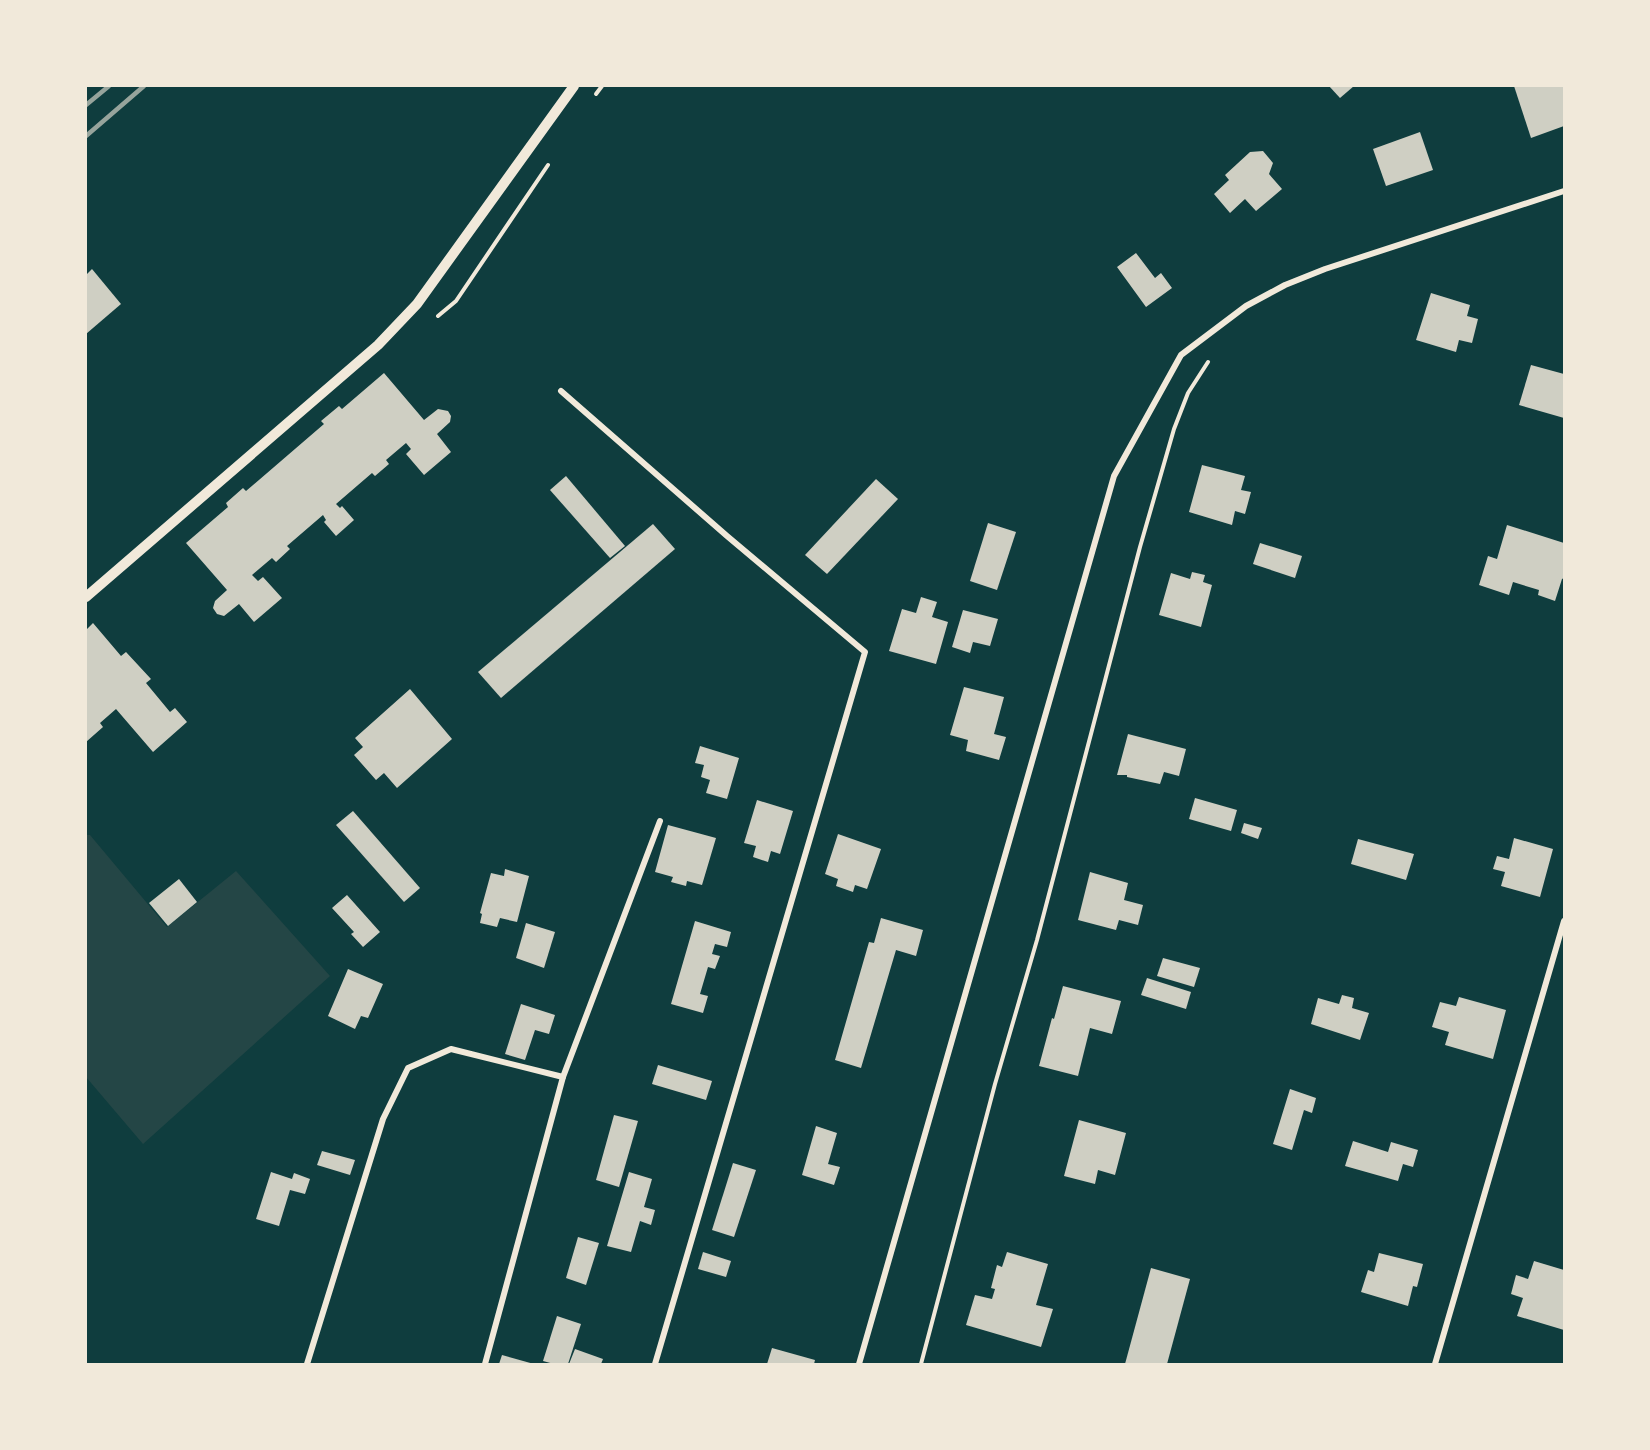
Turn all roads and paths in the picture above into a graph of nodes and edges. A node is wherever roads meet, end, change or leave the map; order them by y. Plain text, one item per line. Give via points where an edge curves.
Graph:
1 (574, 86) edge
2 (1564, 192) edge
3 (1211, 357) dead end
4 (561, 391) dead end
5 (86, 597) edge
6 (660, 821) dead end
7 (1564, 921) edge
8 (563, 1077) junction
9 (307, 1365) edge
10 (485, 1365) edge
11 (655, 1365) edge
12 (859, 1365) edge
13 (921, 1365) edge
14 (1435, 1365) edge

1 - 5 street via 417,304 378,345
2 - 12 street via 1325,268 1285,285 1246,306 1181,355 1114,476
3 - 13 path via 1188,393 1174,429 1140,547
4 - 11 street via 865,652
6 - 8 street
7 - 14 street
8 - 9 street via 451,1049 408,1068 383,1119
8 - 10 street

